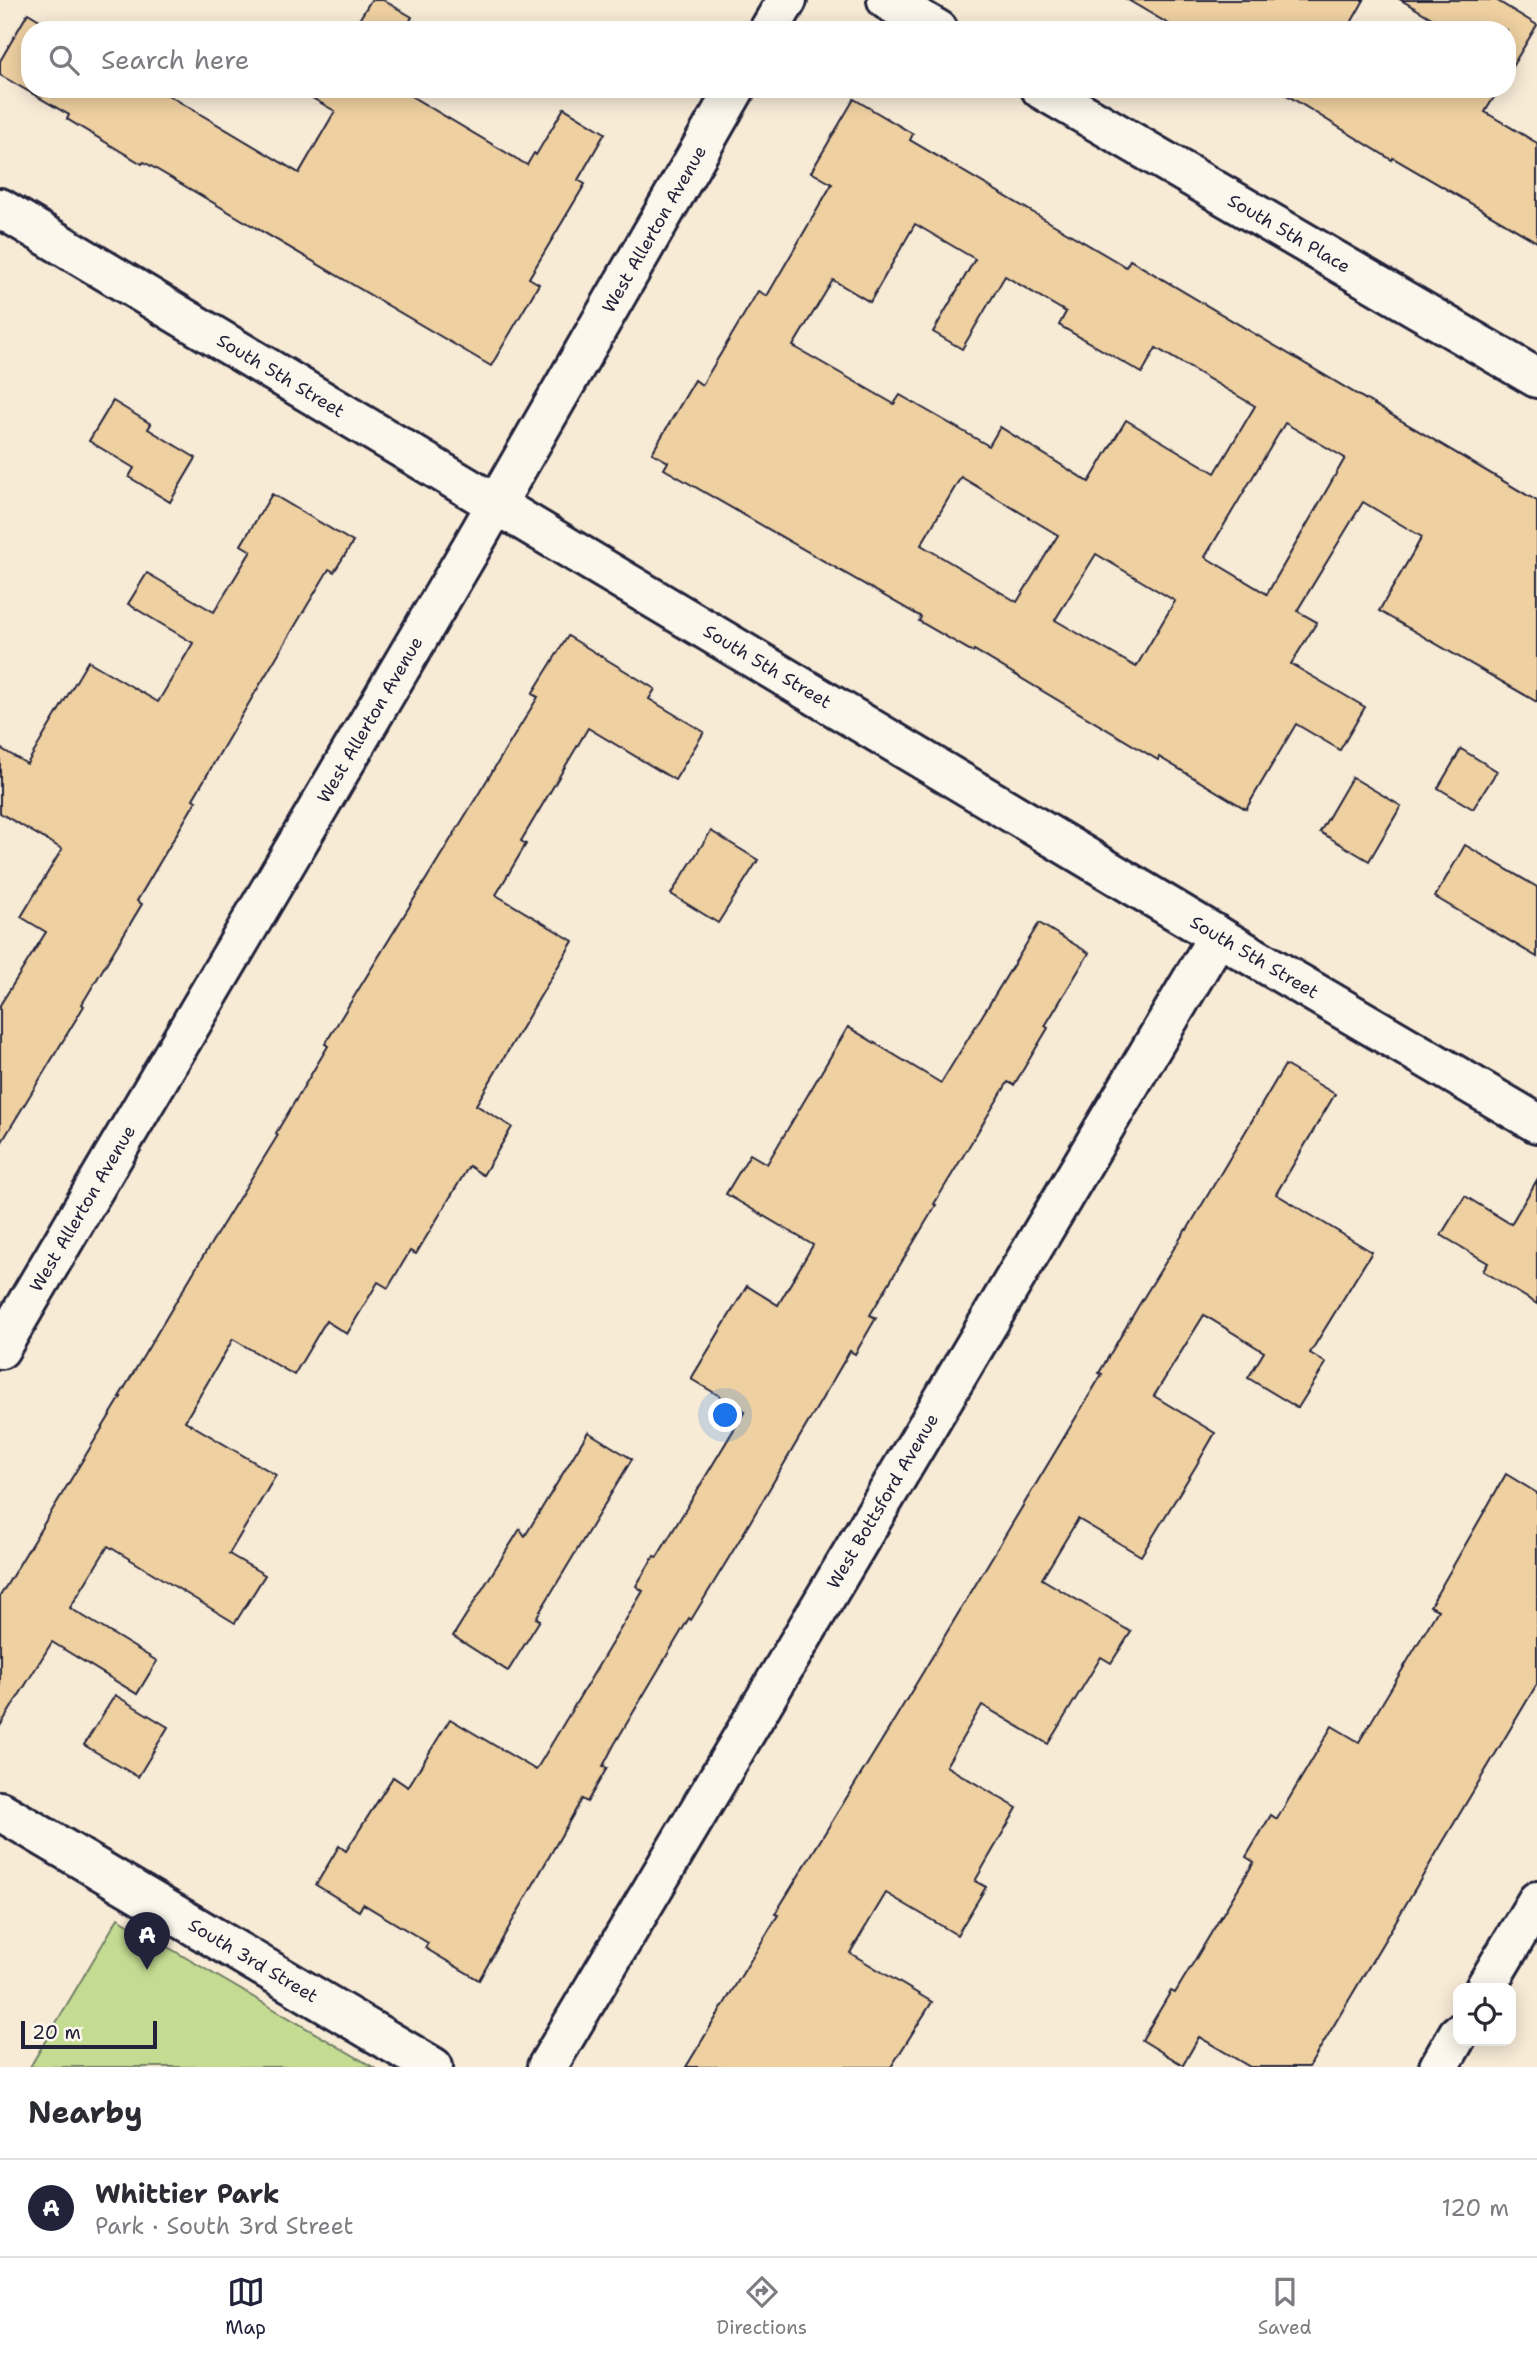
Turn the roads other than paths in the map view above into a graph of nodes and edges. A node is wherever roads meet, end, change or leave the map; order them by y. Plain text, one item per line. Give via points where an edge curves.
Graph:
1 (787, 0) edge
2 (887, 0) edge
3 (774, 21) edge
4 (923, 21) edge
5 (730, 98) edge
6 (1056, 98) edge
7 (0, 208) edge
8 (1537, 378) edge
9 (496, 505) junction
10 (1218, 936) junction
11 (1537, 1123) edge
12 (0, 1349) edge
13 (0, 1811) edge
14 (1536, 1906) edge
15 (1488, 1983) edge
16 (1453, 2043) edge
17 (433, 2067) edge
18 (547, 2067) edge
19 (1439, 2067) edge

1 - 3 street
2 - 4 street
5 - 9 street, West Allerton Avenue
6 - 8 street, South 5th Place
7 - 9 street, South 5th Street
9 - 10 street, South 5th Street
9 - 12 street, West Allerton Avenue
10 - 11 street, South 5th Street
10 - 18 street, West Bottsford Avenue
13 - 17 street, South 3rd Street
14 - 15 street
16 - 19 street

